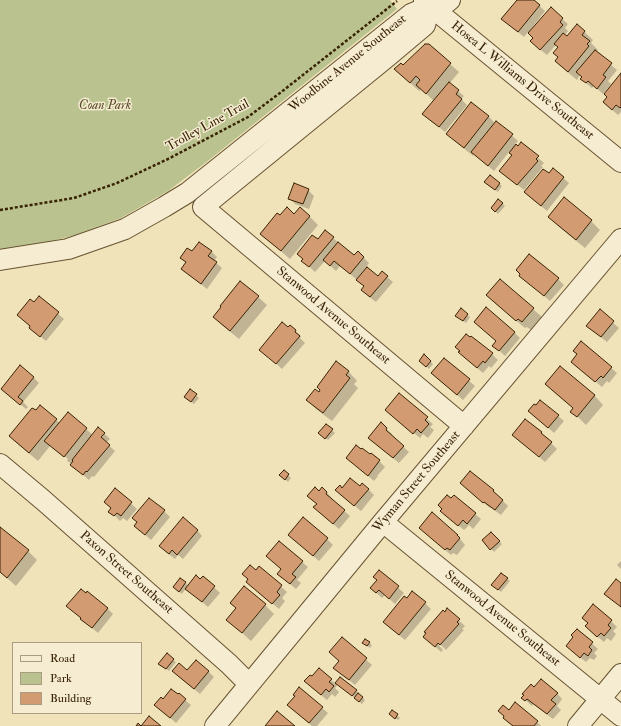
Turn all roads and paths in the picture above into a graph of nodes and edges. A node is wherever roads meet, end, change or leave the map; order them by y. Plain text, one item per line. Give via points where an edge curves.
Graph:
1 (450, 0) edge
2 (398, 1) dead end
3 (426, 3) edge
4 (621, 162) edge
5 (203, 207) joint
6 (0, 210) edge
7 (621, 239) edge
8 (0, 260) edge
9 (464, 426) junction
10 (0, 464) edge
11 (383, 522) junction
12 (621, 674) edge
13 (249, 684) junction
14 (600, 699) junction
15 (621, 716) edge
16 (215, 726) edge
17 (578, 726) edge

1 - 3 street via 445,4
2 - 6 path, Trolley Line Trail via 241,121 117,183 74,198
3 - 4 street, Hosea L Williams Drive Southeast
3 - 5 street, Woodbine Avenue Southeast via 425,25
3 - 8 street, Woodbine Avenue Southeast via 187,193 164,207 125,229 68,249
5 - 9 street, Stanwood Avenue Southeast
7 - 9 street, Wyman Street Southeast
9 - 11 street, Wyman Street Southeast
10 - 13 street, Paxon Street Southeast
11 - 13 street, Wyman Street Southeast
11 - 14 street, Stanwood Avenue Southeast
12 - 14 street
13 - 16 street, Wyman Street Southeast
14 - 15 street, Stanwood Avenue Southeast
14 - 17 street

